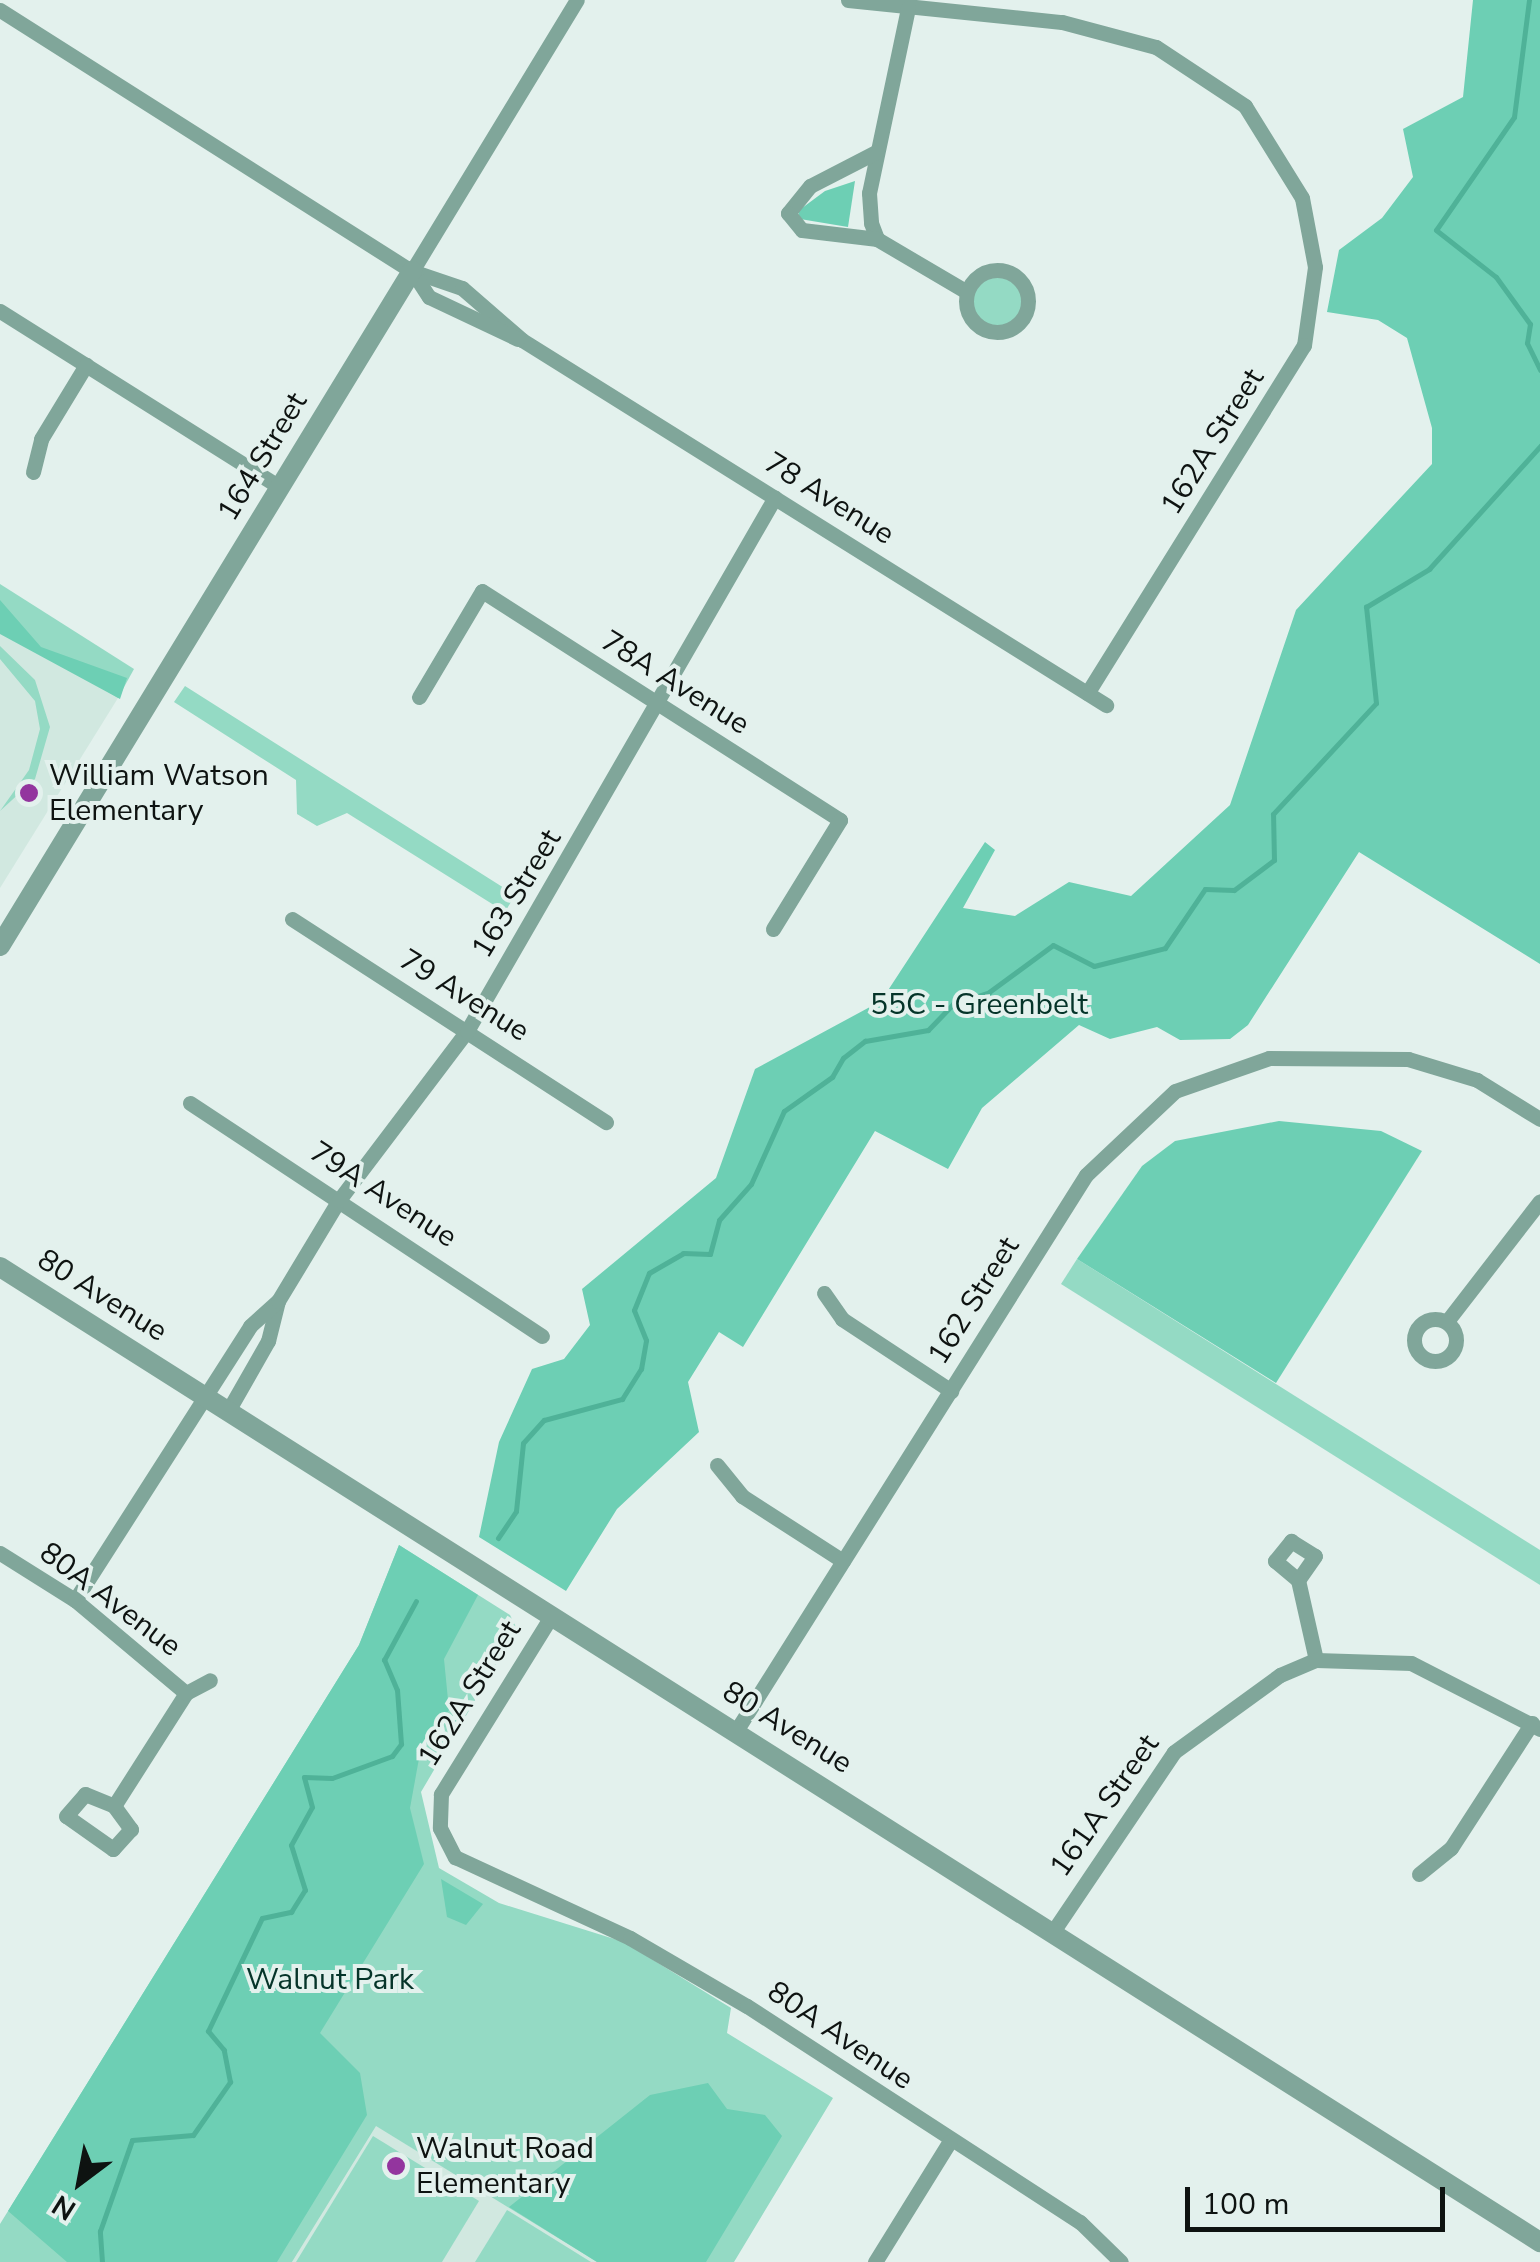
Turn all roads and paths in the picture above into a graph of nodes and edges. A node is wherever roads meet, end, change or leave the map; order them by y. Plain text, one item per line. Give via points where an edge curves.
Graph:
1 (577, 0) edge
2 (848, 0) edge
3 (908, 8) junction
4 (0, 10) edge
5 (876, 152) junction
6 (876, 238) junction
7 (412, 271) junction
8 (967, 292) junction
9 (0, 311) edge
10 (522, 340) junction
11 (86, 364) junction
12 (33, 472) dead end
13 (280, 487) junction
14 (775, 497) junction
15 (1087, 694) junction
16 (419, 697) dead end
17 (652, 701) junction
18 (1106, 705) dead end
19 (292, 919) dead end
20 (774, 929) dead end
21 (0, 946) edge
22 (467, 1031) junction
23 (190, 1104) dead end
24 (1540, 1119) edge
25 (606, 1122) dead end
26 (340, 1200) junction
27 (1540, 1202) edge
28 (0, 1268) edge
29 (824, 1294) dead end
30 (278, 1301) junction
31 (1448, 1320) dead end
32 (542, 1336) dead end
33 (950, 1390) junction
34 (205, 1396) junction
35 (228, 1410) junction
36 (717, 1464) dead end
37 (0, 1553) edge
38 (843, 1561) junction
39 (1298, 1580) dead end
40 (75, 1600) junction
41 (552, 1614) junction
42 (1316, 1660) junction
43 (210, 1680) dead end
44 (186, 1693) junction
45 (1536, 1726) edge
46 (736, 1731) junction
47 (114, 1806) dead end
48 (1419, 1874) dead end
49 (509, 1887) joint
50 (1052, 1933) junction
51 (950, 2142) junction
52 (1540, 2242) edge
53 (875, 2262) edge
54 (1121, 2262) edge

1 - 7 street, 164 Street
2 - 3 street, 162A Street
3 - 5 street
3 - 15 street, 162A Street via 1078,25 1184,60 1254,115 1302,198 1315,268 1299,356
4 - 7 street, 78 Avenue
5 - 6 street via 869,206
5 - 6 street via 810,186 788,213 802,230
6 - 8 street
7 - 10 street, 78 Avenue via 453,312
7 - 10 street, 78 Avenue via 441,274
7 - 13 street, 164 Street
8 - 8 street via 974,323 995,333 1016,326 1028,304 1007,272 986,272
9 - 11 street
10 - 14 street, 78 Avenue
11 - 12 street via 41,440
11 - 13 street
13 - 21 street, 164 Street
14 - 15 street, 78 Avenue
14 - 17 street, 163 Street
15 - 18 street, 78 Avenue
16 - 17 street, 78A Avenue via 482,591
17 - 20 street, 78A Avenue via 840,820
17 - 22 street, 163 Street via 574,856
19 - 22 street, 79 Avenue
22 - 25 street, 79 Avenue
22 - 26 street, 163 Street
23 - 26 street, 79A Avenue
24 - 33 street, 162 Street via 1477,1080 1370,1056 1234,1066 1151,1110 1086,1175
26 - 30 street, 163 Street
26 - 32 street, 79A Avenue
27 - 31 street
28 - 34 street, 80 Avenue
29 - 33 street via 842,1319
30 - 34 street, 163 Street
30 - 35 street, 163 Street via 268,1341
33 - 38 street, 162 Street
34 - 35 street, 80 Avenue
34 - 40 street, 163 Street
35 - 41 street, 80 Avenue
36 - 38 street via 742,1496
37 - 40 street, 80A Avenue
38 - 46 street, 162 Street
39 - 42 street
40 - 44 street, 80A Avenue
41 - 46 street, 80 Avenue
41 - 49 street, 162A Street via 438,1804 456,1857
42 - 45 street via 1434,1669
42 - 50 street, 161A Street via 1239,1697 1189,1736
43 - 44 street
44 - 47 street
45 - 48 street via 1451,1848
46 - 50 street, 80 Avenue
49 - 51 street, 80A Avenue via 630,1938
50 - 52 street, 80 Avenue
51 - 53 street
51 - 54 street, 80A Avenue via 1080,2222

